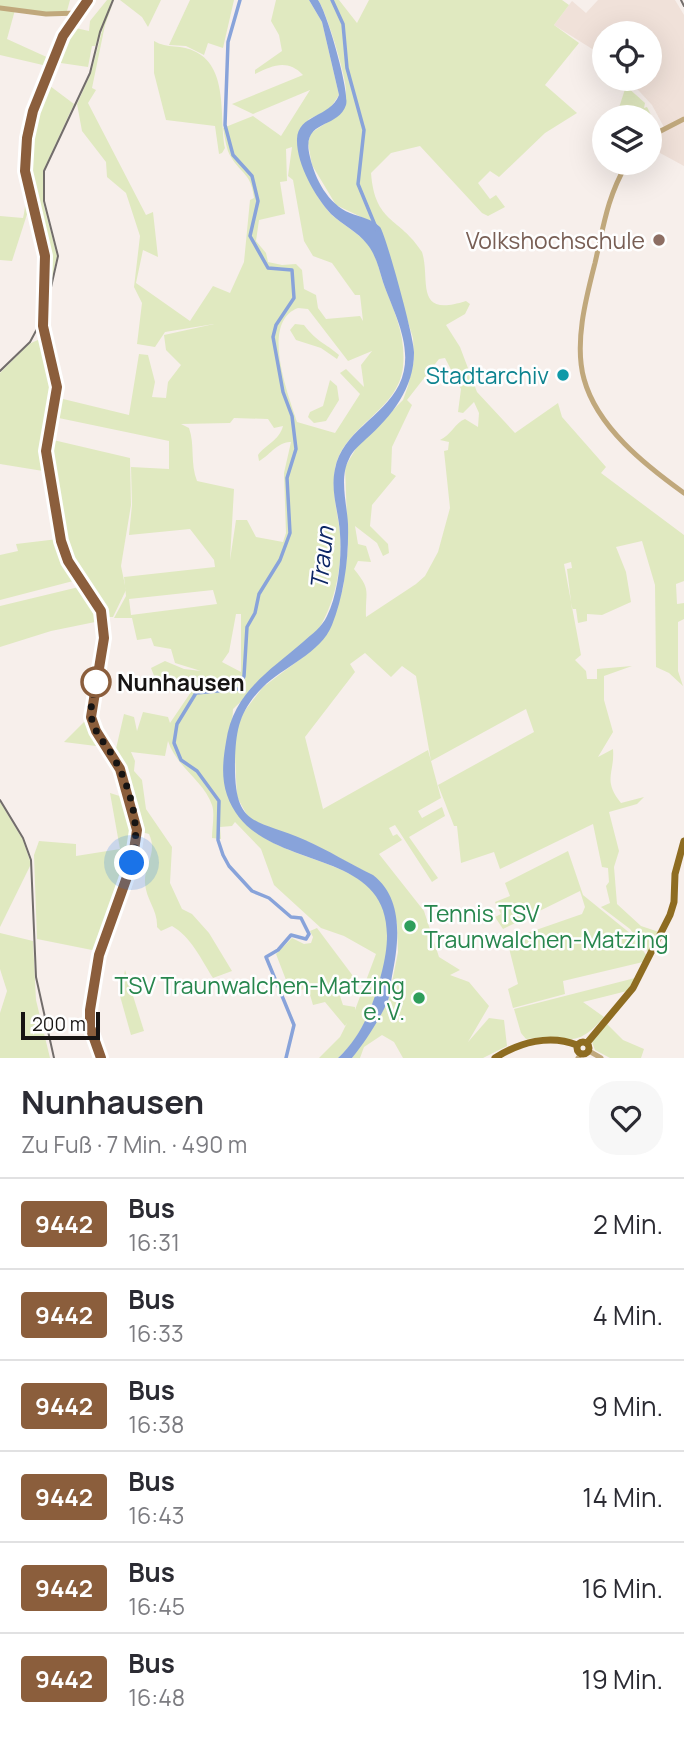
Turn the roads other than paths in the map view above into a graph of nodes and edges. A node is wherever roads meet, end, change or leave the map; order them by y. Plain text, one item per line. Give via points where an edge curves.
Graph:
1 (89, 0) edge
2 (0, 8) edge
3 (78, 13) junction
4 (684, 118) edge
5 (662, 130) edge
6 (622, 175) edge
7 (684, 493) edge
8 (684, 841) edge
9 (587, 1043) junction
10 (578, 1045) junction
11 (583, 1055) edge
12 (101, 1058) edge
13 (495, 1058) edge
14 (601, 1058) edge

1 - 3 main road
2 - 3 street
3 - 12 main road via 52,62 28,128 25,171 45,256 43,326 57,382 46,451 63,551 97,602 104,621 92,722 120,769 137,830 132,863 99,955 90,1018
4 - 5 street
6 - 7 street via 603,217 584,307 583,375 599,409 626,446
8 - 9 main road via 672,913 633,988
9 - 10 main road
9 - 11 main road
10 - 11 main road
10 - 13 main road via 537,1041
11 - 14 street

